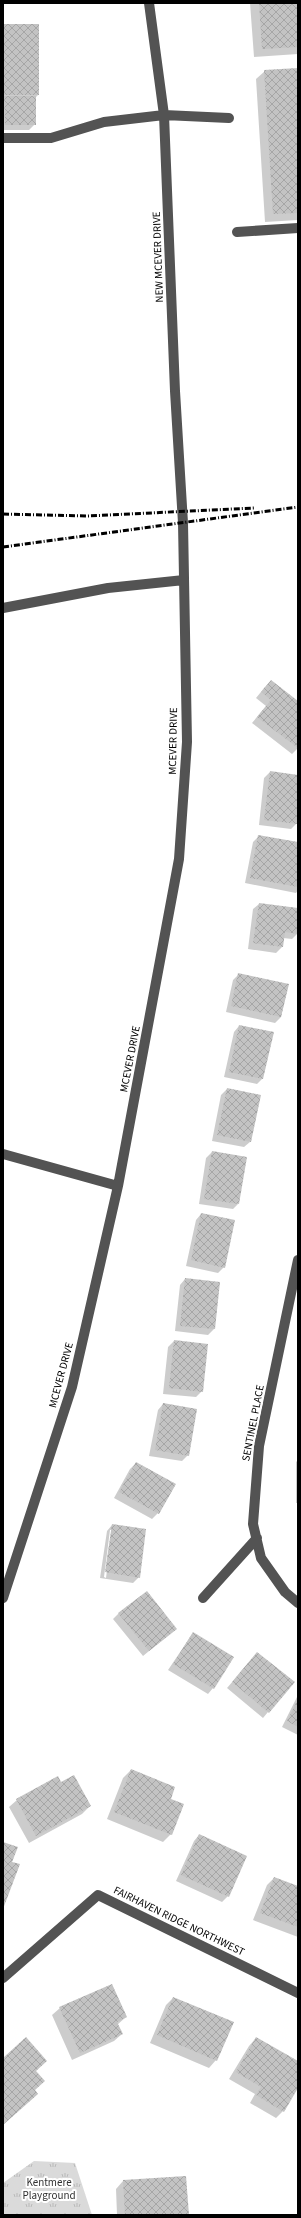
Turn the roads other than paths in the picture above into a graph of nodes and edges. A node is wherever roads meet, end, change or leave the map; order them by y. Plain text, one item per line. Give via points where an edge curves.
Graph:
1 (148, 3) edge
2 (164, 115) junction
3 (229, 118) dead end
4 (3, 138) edge
5 (298, 228) edge
6 (237, 232) dead end
7 (182, 511) joint
8 (184, 580) junction
9 (3, 608) edge
10 (3, 1154) edge
11 (118, 1186) junction
12 (298, 1260) edge
13 (256, 1538) junction
14 (3, 1598) edge
15 (202, 1598) dead end
16 (298, 1603) edge
17 (3, 1978) edge
18 (298, 1994) edge

1 - 2 street, NEW MCEVER DRIVE
2 - 3 street
2 - 4 street via 104,122 51,138
2 - 7 street, NEW MCEVER DRIVE
5 - 6 street
7 - 8 street, MCEVER DRIVE
8 - 9 street via 108,588
8 - 11 street, MCEVER DRIVE via 187,742 179,859
10 - 11 street
11 - 14 street, MCEVER DRIVE via 72,1387
12 - 13 street, SENTINEL PLACE via 258,1446 253,1524
13 - 15 street
13 - 16 street, SENTINEL PLACE via 261,1558 285,1592
17 - 18 street, FAIRHAVEN RIDGE NORTHWEST via 98,1895

